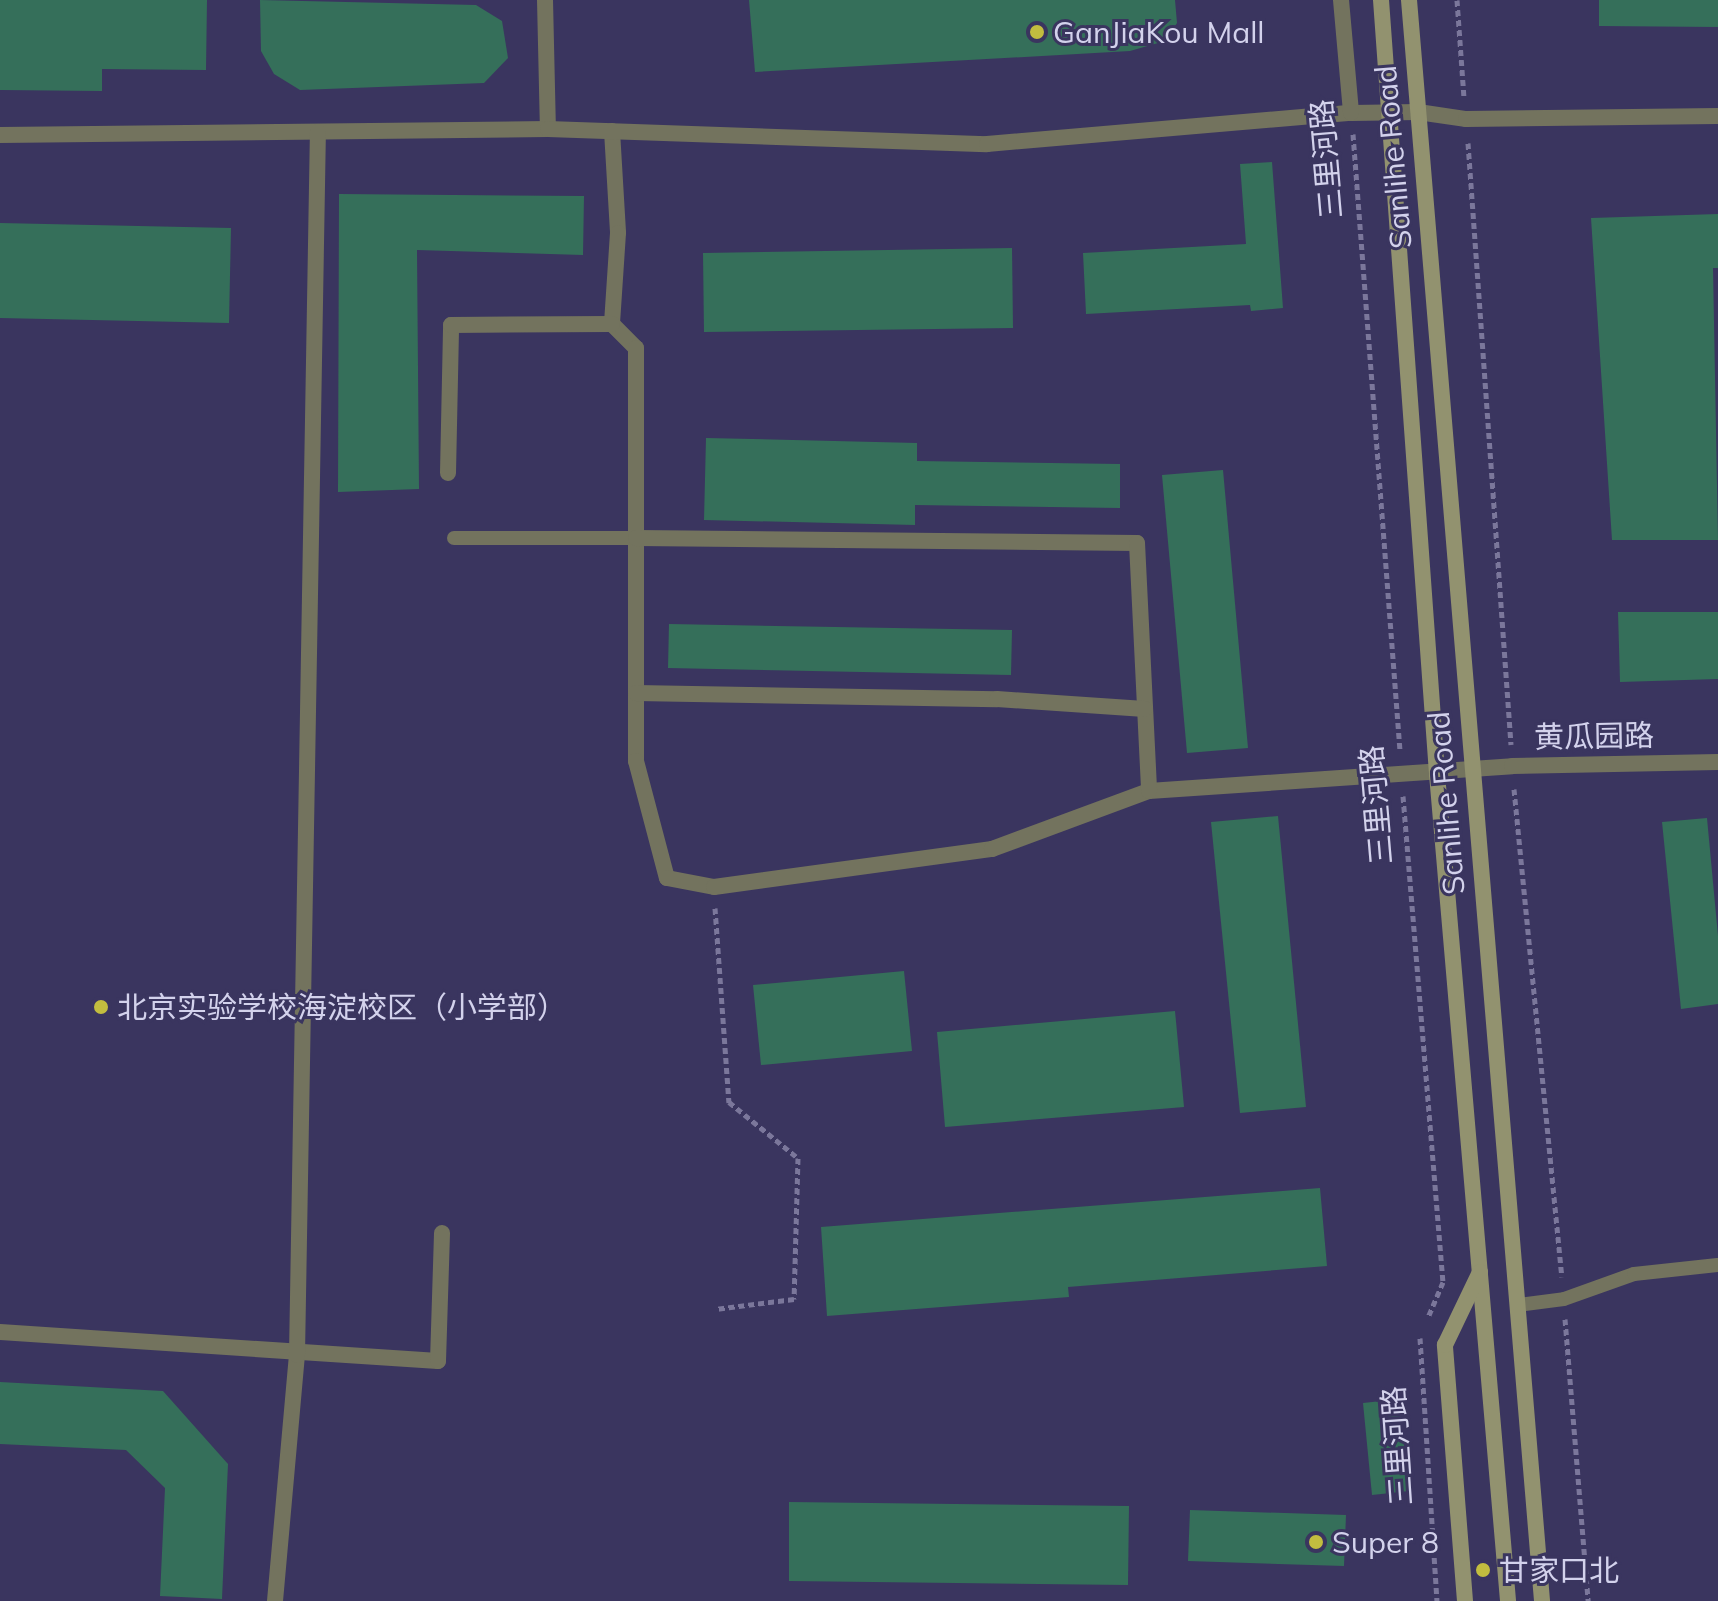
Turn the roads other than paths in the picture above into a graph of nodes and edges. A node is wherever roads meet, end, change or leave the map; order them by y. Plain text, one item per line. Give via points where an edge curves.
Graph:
1 (545, 0) edge
2 (1341, 0) edge
3 (1381, 0) edge
4 (1409, 0) edge
5 (1393, 112) junction
6 (1418, 112) junction
7 (1351, 113) junction
8 (1718, 116) edge
9 (548, 129) junction
10 (612, 131) junction
11 (318, 132) junction
12 (0, 135) edge
13 (612, 324) junction
14 (448, 473) dead end
15 (454, 538) dead end
16 (636, 538) junction
17 (636, 693) junction
18 (1145, 709) junction
19 (1718, 762) edge
20 (1471, 770) junction
21 (1437, 774) junction
22 (1149, 791) junction
23 (442, 1233) dead end
24 (1718, 1265) edge
25 (1480, 1271) junction
26 (1518, 1305) junction
27 (0, 1332) edge
28 (297, 1355) junction
29 (275, 1601) edge
30 (1465, 1601) edge
31 (1508, 1601) edge
32 (1542, 1601) edge

1 - 9 street
2 - 7 street, 三里河路
3 - 5 main road, Sanlihe Road
4 - 6 main road, Sanlihe Road
5 - 6 street
5 - 7 street
5 - 21 main road, Sanlihe Road
6 - 8 street via 1466,119
6 - 20 main road, Sanlihe Road
7 - 10 street via 987,144
9 - 10 street
9 - 11 street
10 - 13 street via 618,233
11 - 12 street
11 - 28 street
13 - 14 street via 451,325
13 - 16 street via 636,348
15 - 16 lane
16 - 17 street
16 - 18 street via 1137,543
17 - 18 street via 997,699
17 - 22 street, 黄瓜园路 via 636,761 667,878 714,887 992,849
18 - 22 street
19 - 20 street, 黄瓜园路
20 - 21 street, 黄瓜园路
20 - 26 main road, Sanlihe Road
21 - 22 street, 黄瓜园路
21 - 25 main road, Sanlihe Road
23 - 28 street via 438,1361
24 - 26 lane via 1634,1274 1564,1299
25 - 30 main road, 三里河路 via 1445,1345
25 - 31 main road, Sanlihe Road
26 - 32 main road, Sanlihe Road
27 - 28 street
28 - 29 street

